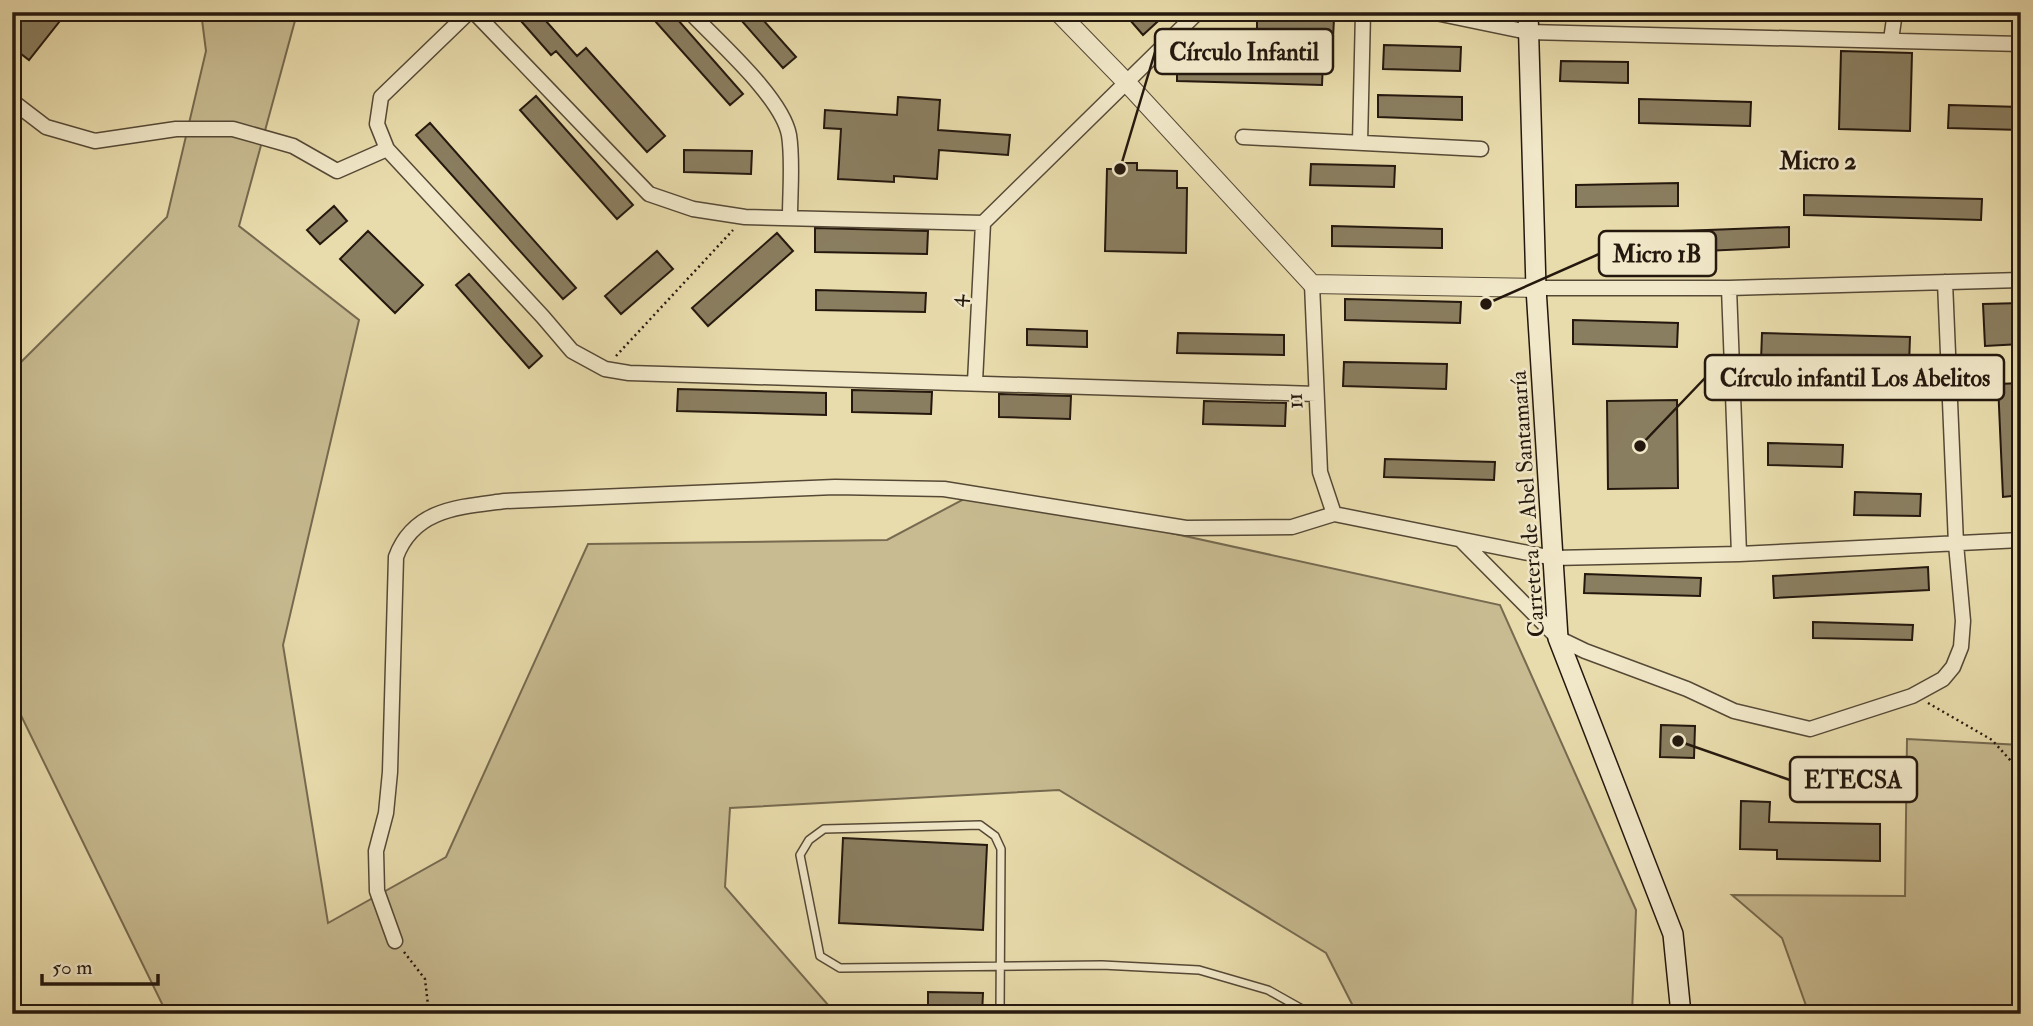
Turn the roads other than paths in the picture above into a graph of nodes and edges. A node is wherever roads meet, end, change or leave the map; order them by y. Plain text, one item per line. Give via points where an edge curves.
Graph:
1 (471, 12) edge
2 (690, 12) edge
3 (1058, 12) edge
4 (1198, 12) edge
5 (1363, 12) edge
6 (1431, 12) edge
7 (1528, 12) edge
8 (1895, 12) edge
9 (1528, 32) junction
10 (1891, 40) junction
11 (2021, 44) edge
12 (1127, 83) junction
13 (12, 101) edge
14 (1243, 136) dead end
15 (1360, 143) junction
16 (387, 149) junction
17 (1481, 149) dead end
18 (790, 217) junction
19 (983, 223) junction
20 (2021, 280) edge
21 (1945, 282) junction
22 (1312, 284) junction
23 (1536, 288) junction
24 (1729, 288) junction
25 (975, 382) junction
26 (1316, 394) junction
27 (1334, 514) junction
28 (1461, 540) junction
29 (2021, 540) edge
30 (1956, 544) junction
31 (1739, 554) junction
32 (1553, 558) junction
33 (1558, 638) junction
34 (395, 941) road end
35 (1000, 967) junction
36 (1000, 1014) edge
37 (1311, 1014) edge
38 (1682, 1014) edge

1 - 16 street via 381,97 377,124
1 - 18 street via 649,194 693,209 745,217
2 - 18 street via 776,106 789,133
3 - 12 street
4 - 12 street
5 - 15 street
6 - 9 street
7 - 9 main road, Carretera de Abel Santamaría
8 - 10 street
9 - 10 street
9 - 23 main road, Carretera de Abel Santamaría
10 - 11 street
12 - 19 street
12 - 22 street
13 - 16 street via 46,127 95,141 176,129 233,129 293,146 337,171
14 - 15 street
15 - 17 street
16 - 25 street via 572,351 605,369
18 - 19 street
19 - 25 street, 4
20 - 21 street
21 - 24 street
21 - 30 street
22 - 23 street
22 - 26 street, 11
23 - 24 street
23 - 32 main road, Carretera de Abel Santamaría
24 - 31 street
25 - 26 street
26 - 27 street, 11 via 1320,472
27 - 28 street
27 - 34 street via 1292,527 1186,528 944,489 835,487 505,501 437,514 408,536 396,557 390,772 376,850 377,891
28 - 32 street
28 - 33 street
29 - 30 street
30 - 31 street
30 - 33 street via 1963,621 1961,647 1953,667 1943,679 1912,696 1810,729 1734,711
31 - 32 street
32 - 33 main road, Carretera de Abel Santamaría
33 - 38 main road, Carretera de Abel Santamaría via 1673,934
35 - 35 lane via 840,968 820,956 800,855 809,840 824,829 980,825 995,836 1002,849
35 - 36 lane
35 - 37 lane via 1102,965 1199,970 1268,990

